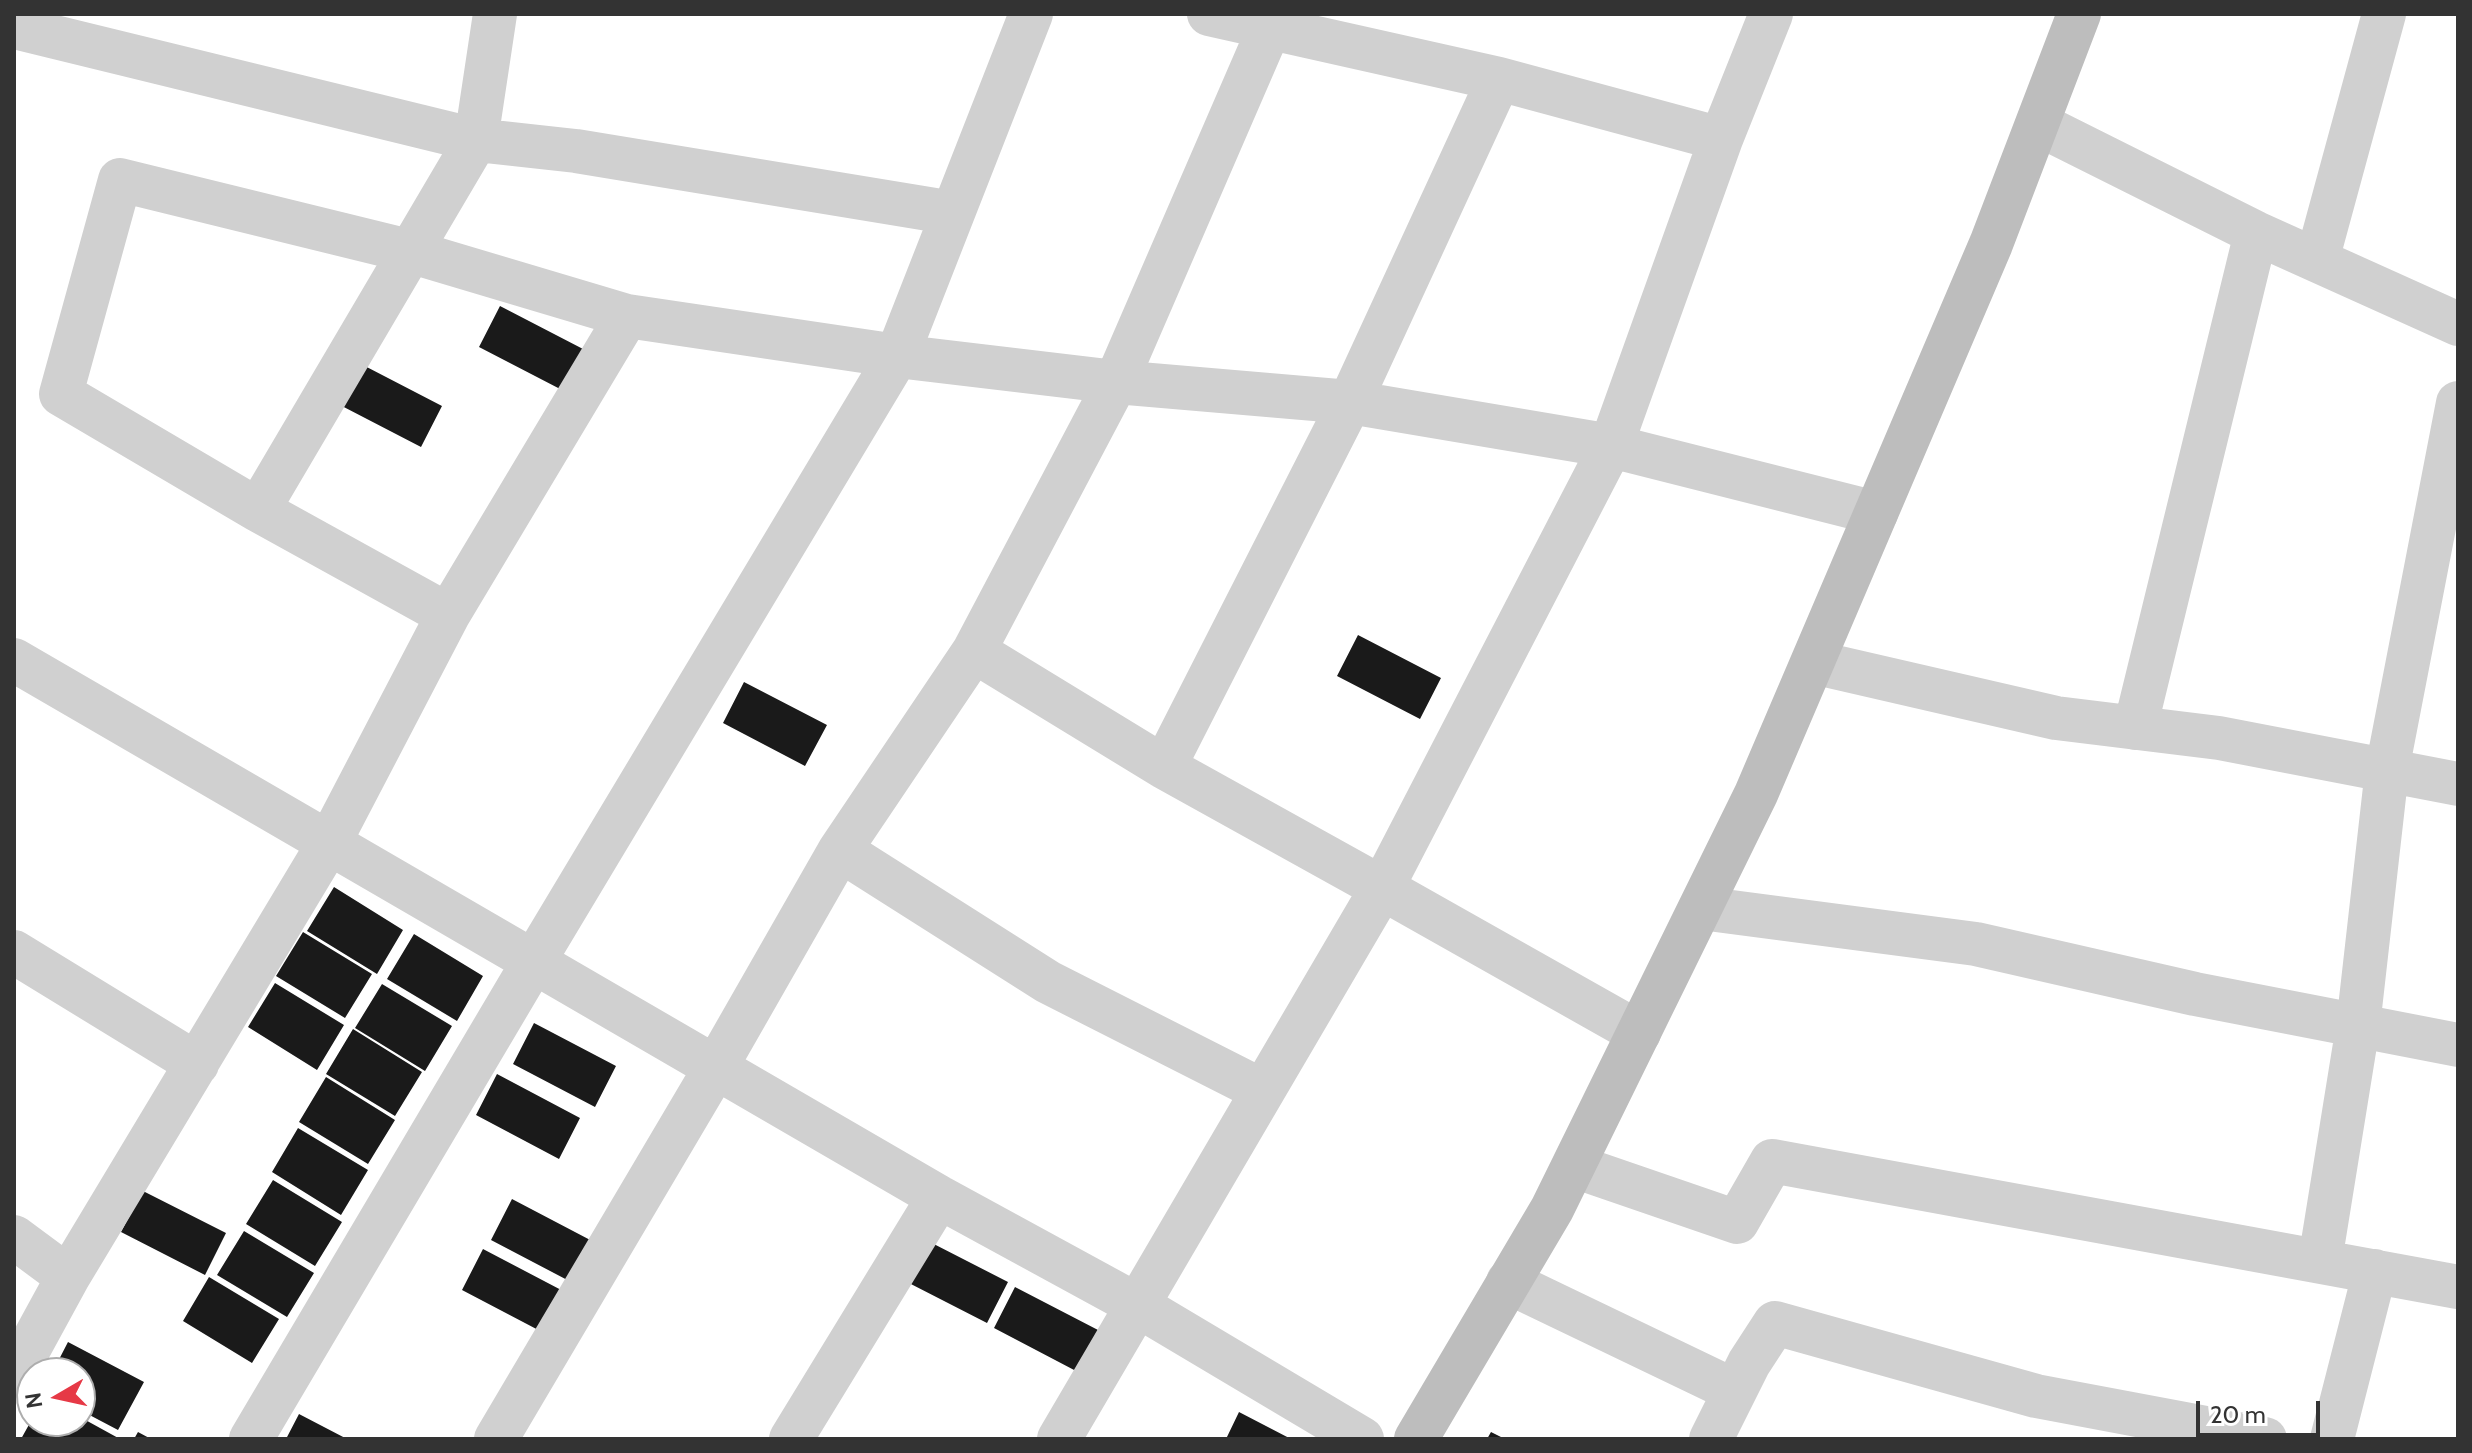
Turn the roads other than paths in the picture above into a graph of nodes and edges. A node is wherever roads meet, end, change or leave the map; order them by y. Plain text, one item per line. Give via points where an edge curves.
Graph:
1 (495, 14) edge
2 (1031, 14) edge
3 (1209, 14) edge
4 (1771, 14) edge
5 (2079, 14) edge
6 (2384, 14) edge
7 (14, 27) edge
8 (1269, 29) junction
9 (1499, 79) junction
10 (2038, 124) junction
11 (1721, 139) junction
12 (476, 140) junction
13 (953, 213) junction
14 (2256, 233) junction
15 (409, 251) junction
16 (2317, 260) junction
17 (627, 316) junction
18 (2458, 324) edge
19 (897, 356) junction
20 (1116, 382) junction
21 (1350, 402) junction
22 (2458, 403) edge
23 (1611, 446) junction
24 (258, 510) junction
25 (1876, 513) junction
26 (448, 615) junction
27 (974, 651) junction
28 (14, 660) edge
29 (1813, 662) junction
30 (2135, 728) junction
31 (1164, 767) junction
32 (2387, 770) junction
33 (2458, 784) edge
34 (329, 843) junction
35 (840, 850) junction
36 (1382, 888) junction
37 (1701, 908) junction
38 (14, 952) edge
39 (534, 961) junction
40 (2358, 1026) junction
41 (1639, 1033) junction
42 (2458, 1045) edge
43 (197, 1064) junction
44 (716, 1067) junction
45 (1263, 1091) junction
46 (1574, 1166) junction
47 (939, 1197) junction
48 (14, 1237) edge
49 (2320, 1261) junction
50 (2375, 1271) junction
51 (68, 1277) junction
52 (1508, 1282) junction
53 (2458, 1287) edge
54 (1137, 1305) junction
55 (14, 1376) edge
56 (1735, 1391) junction
57 (251, 1439) edge
58 (496, 1439) edge
59 (791, 1439) edge
60 (1059, 1439) edge
61 (1362, 1439) edge
62 (1416, 1439) edge
63 (1711, 1439) edge
64 (2265, 1439) edge
65 (2332, 1439) edge

1 - 12 street
2 - 13 street
3 - 8 street
4 - 11 street
5 - 10 street
6 - 16 street
7 - 12 street
8 - 9 street
8 - 20 street
9 - 11 street
9 - 21 street
10 - 14 street
10 - 25 street
11 - 23 street
12 - 13 street via 576,151
12 - 15 street
13 - 19 street
14 - 16 street
14 - 30 street
15 - 17 street
15 - 24 street
15 - 24 street via 120,180 61,394
16 - 18 street
17 - 19 street
17 - 26 street
19 - 20 street
19 - 39 street
20 - 21 street
20 - 27 street
21 - 23 street
21 - 31 street
22 - 32 street
23 - 25 street
23 - 36 street
24 - 26 street
25 - 29 street
26 - 34 street
27 - 31 street
27 - 35 street
28 - 34 street
29 - 30 street via 2056,718
29 - 37 street
30 - 32 street
31 - 36 street
32 - 33 street
32 - 40 street
34 - 39 street
34 - 43 street
35 - 44 street
35 - 45 street via 1048,982
36 - 41 street
36 - 45 street
37 - 40 street via 1976,944
37 - 41 street
38 - 43 street
39 - 44 street
39 - 57 street
40 - 42 street
40 - 49 street
41 - 46 street
43 - 51 street
44 - 47 street
44 - 58 street
45 - 54 street
46 - 49 street via 1737,1222 1772,1161
46 - 52 street
47 - 54 street
47 - 59 street
48 - 51 street
49 - 50 street
50 - 53 street
50 - 65 street
51 - 55 street
52 - 56 street
52 - 62 street
54 - 60 street
54 - 61 street
56 - 63 street
56 - 64 street via 1775,1323 2036,1396

